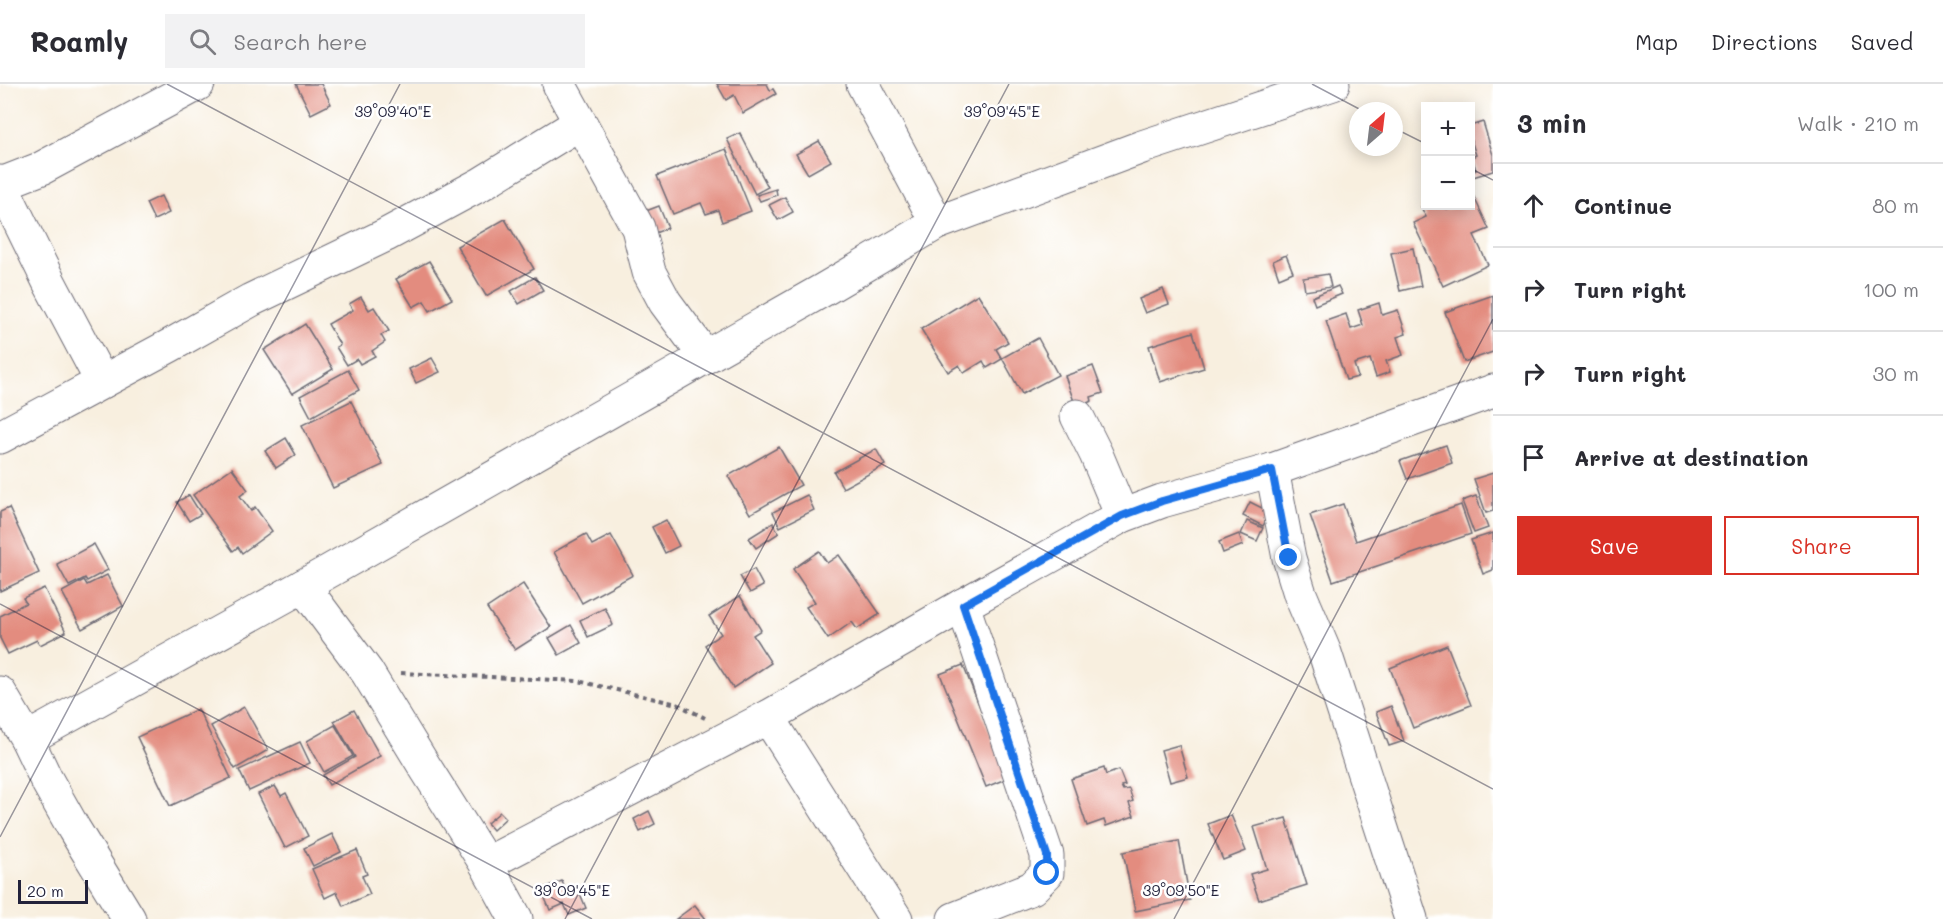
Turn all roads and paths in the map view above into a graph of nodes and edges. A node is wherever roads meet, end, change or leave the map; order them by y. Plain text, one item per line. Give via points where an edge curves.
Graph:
1 (198, 84) edge
2 (559, 84) edge
3 (863, 84) edge
4 (1333, 84) edge
5 (580, 123) junction
6 (0, 183) edge
7 (937, 223) junction
8 (705, 356) junction
9 (102, 382) junction
10 (1493, 391) edge
11 (1077, 416) dead end
12 (0, 437) edge
13 (1272, 470) junction
14 (1122, 516) junction
15 (303, 586) junction
16 (963, 605) junction
17 (367, 672) junction
18 (0, 693) edge
19 (768, 717) junction
20 (735, 734) junction
21 (27, 739) junction
22 (486, 864) junction
23 (129, 919) edge
24 (516, 919) edge
25 (896, 919) edge
26 (954, 919) edge
27 (1411, 919) edge

1 - 6 street via 42,168
2 - 5 street
3 - 7 street
4 - 7 street via 1142,147
5 - 8 street via 638,228 649,272 665,302
5 - 9 street via 481,184 251,300
6 - 9 street
7 - 8 street
8 - 15 street
9 - 12 street
10 - 13 street
11 - 14 street
13 - 14 street
13 - 27 street via 1300,594 1325,653
14 - 16 street
15 - 17 street
15 - 21 street
16 - 19 street
16 - 26 street via 1047,855 1047,873 1032,888
17 - 20 path via 578,681 677,704
17 - 22 street
18 - 21 street
19 - 20 street
19 - 25 street
20 - 22 street
21 - 23 street via 46,779
22 - 24 street

